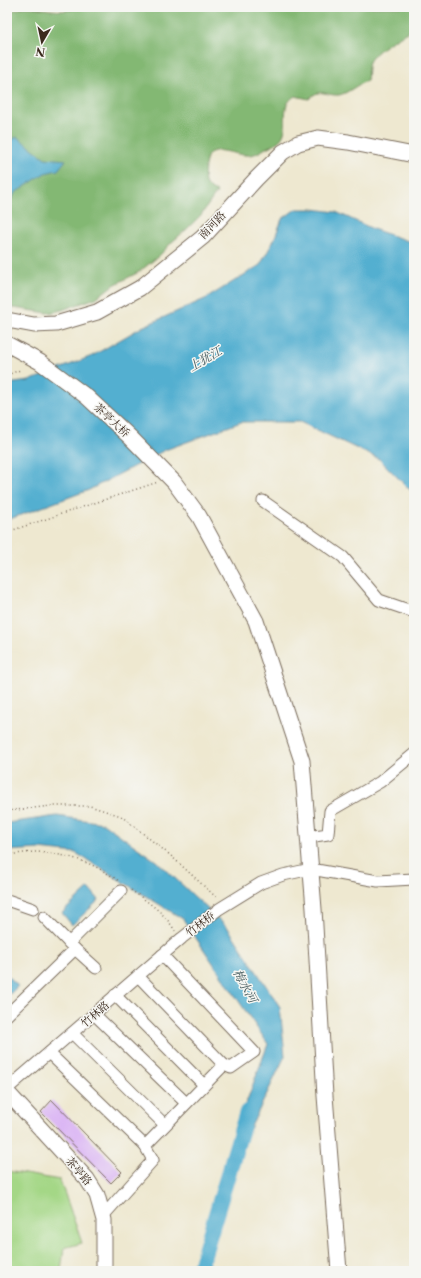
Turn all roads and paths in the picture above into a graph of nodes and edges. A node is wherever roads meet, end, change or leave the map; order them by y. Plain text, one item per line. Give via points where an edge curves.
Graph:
1 (414, 154) edge
2 (7, 320) edge
3 (7, 344) edge
4 (20, 370) dead end
5 (7, 374) edge
6 (158, 482) dead end
7 (263, 501) dead end
8 (7, 532) edge
9 (414, 612) edge
10 (414, 754) edge
11 (7, 810) edge
12 (308, 837) junction
13 (7, 855) edge
14 (311, 870) junction
15 (414, 879) edge
16 (124, 888) junction
17 (7, 900) edge
18 (222, 907) junction
19 (33, 909) dead end
20 (44, 917) dead end
21 (181, 939) junction
22 (72, 946) junction
23 (162, 955) junction
24 (96, 968) dead end
25 (138, 976) junction
26 (115, 996) junction
27 (7, 1014) edge
28 (94, 1014) junction
29 (72, 1033) junction
30 (48, 1053) junction
31 (224, 1065) junction
32 (204, 1085) junction
33 (7, 1091) edge
34 (186, 1103) junction
35 (165, 1125) junction
36 (145, 1146) junction
37 (103, 1216) junction
38 (104, 1271) edge
39 (339, 1271) edge

1 - 2 main road, 南河路 via 318,138 298,143 283,152 203,237 140,288 97,312 56,324 34,325
3 - 12 main road, 茶亭大桥 via 40,362 87,397 174,482 199,516 256,621 302,761
4 - 5 path
6 - 8 path
7 - 9 street via 343,557 379,600
10 - 12 street via 380,782 330,811 328,834
11 - 18 path via 90,806 121,816 170,855
12 - 14 main road, 茶亭大桥
13 - 16 path via 37,852 84,861 102,869
14 - 15 street, 竹林桥 via 378,881
14 - 18 street, 竹林桥 via 283,875 261,883
14 - 39 main road, 茶亭大桥
16 - 21 path via 161,912
16 - 22 street
17 - 19 street
18 - 21 street, 竹林桥
20 - 22 street
21 - 23 street, 竹林路
22 - 24 street
22 - 27 street
23 - 25 street, 竹林路
23 - 31 street via 254,1052 231,1068
25 - 26 street, 竹林路
25 - 31 street
26 - 28 street, 竹林路
26 - 32 street
28 - 29 street, 竹林路
28 - 34 street
29 - 30 street, 竹林路
29 - 35 street
30 - 33 street, 竹林路
30 - 36 street
31 - 32 street
32 - 34 street
33 - 37 main road, 茶亭路 via 87,1179 97,1195
34 - 35 street
35 - 36 street
36 - 37 street via 153,1160
37 - 38 main road, 茶亭路

